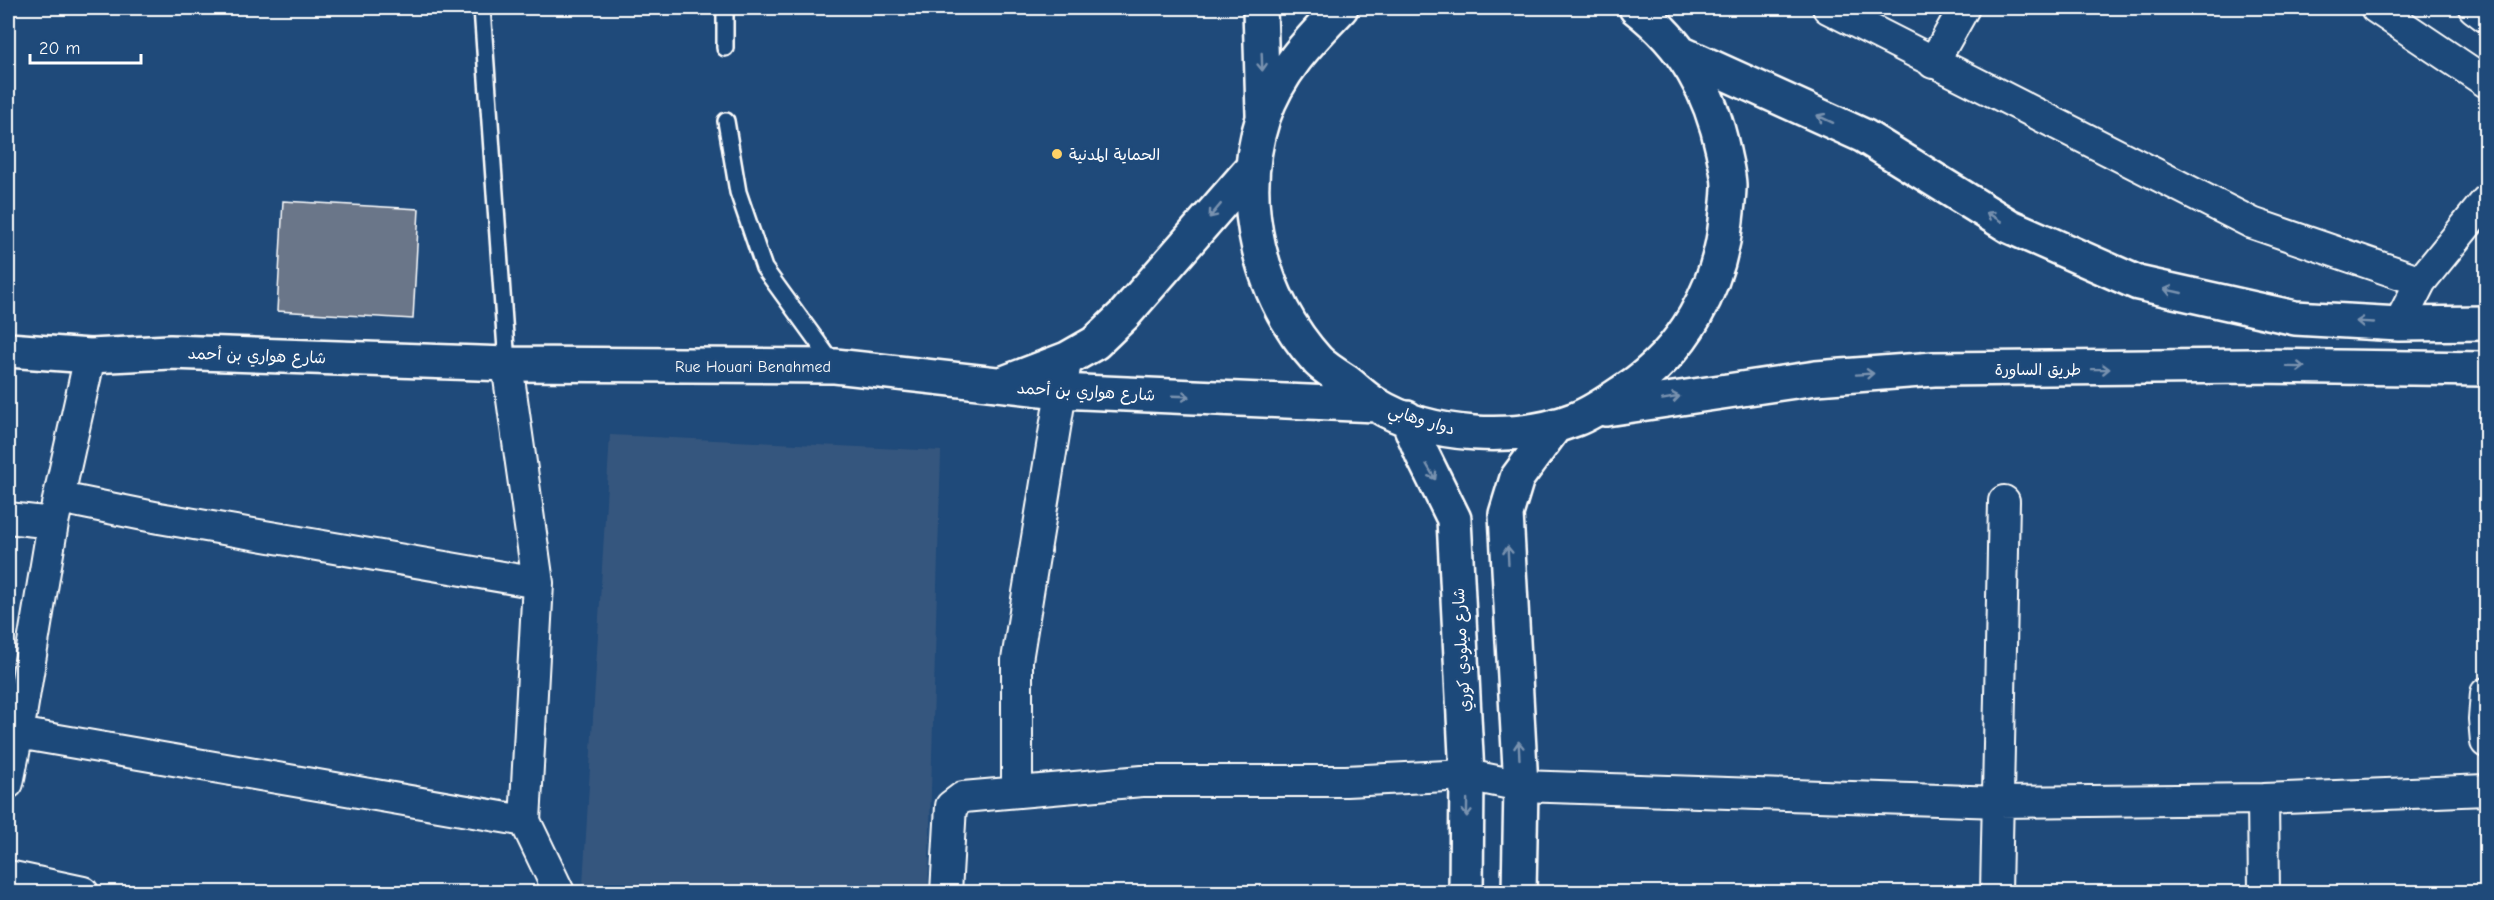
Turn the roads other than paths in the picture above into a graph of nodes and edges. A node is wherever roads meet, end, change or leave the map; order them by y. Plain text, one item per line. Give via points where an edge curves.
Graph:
1 (482, 8) edge
2 (725, 8) edge
3 (1260, 8) edge
4 (1341, 8) edge
5 (1828, 8) edge
6 (1964, 8) edge
7 (2376, 8) edge
8 (2474, 8) edge
9 (1653, 12) edge
10 (2487, 17) edge
11 (725, 48) dead end
12 (1683, 54) junction
13 (1933, 63) junction
14 (2487, 82) edge
15 (1263, 117) junction
16 (726, 121) dead end
17 (1252, 166) junction
18 (2487, 201) edge
19 (2421, 281) junction
20 (2487, 323) edge
21 (2399, 324) junction
22 (8, 350) edge
23 (90, 356) junction
24 (1067, 359) junction
25 (507, 364) junction
26 (835, 366) junction
27 (2487, 369) edge
28 (997, 386) junction
29 (1059, 391) junction
30 (1376, 405) junction
31 (1593, 411) junction
32 (1407, 418) junction
33 (1556, 425) junction
34 (2004, 501) dead end
35 (57, 510) junction
36 (8, 518) edge
37 (538, 583) junction
38 (13, 731) edge
39 (1467, 775) junction
40 (8, 783) edge
41 (1521, 786) junction
42 (2487, 790) edge
43 (1017, 792) junction
44 (2263, 799) junction
45 (1999, 802) junction
46 (525, 821) junction
47 (8, 876) edge
48 (83, 892) edge
49 (559, 892) edge
50 (946, 892) edge
51 (1466, 892) edge
52 (1519, 892) edge
53 (1996, 892) edge
54 (2264, 892) edge

1 - 25 lane
2 - 11 lane
3 -> 15 main road
4 - 15 main road, دوار وهابي via 1295,56
5 - 13 street
6 - 13 street
7 - 14 street
8 - 10 street
9 - 12 main road, دوار وهابي
21 -> 12 main road via 2295,318 2138,283 2009,226 1864,136
12 - 31 main road, دوار وهابي via 1715,116 1729,185 1722,254 1695,319 1651,373
13 - 19 street via 2252,223
15 - 17 main road, دوار وهابي
16 - 26 lane via 738,192 764,268
17 -> 24 main road, شارع هواري بن أحمد via 1125,315 1095,343
17 - 30 main road, دوار وهابي via 1255,237 1278,304 1319,362
18 - 19 street
19 - 21 street
20 - 21 main road
22 - 23 main road, شارع هواري بن أحمد
23 - 25 main road, شارع هواري بن أحمد via 170,352
23 - 35 street
24 - 28 main road, شارع هواري بن أحمد
24 - 29 street
25 - 26 main road, Rue Houari Benahmed
25 - 37 street
26 - 28 main road, Rue Houari Benahmed
31 -> 27 main road, طريق الساورة via 1816,378 1934,369
28 - 29 main road, شارع هواري بن أحمد
29 -> 30 main road, شارع هواري بن أحمد
29 - 43 street via 1017,660
30 - 32 main road, دوار وهابي
31 - 33 main road, دوار وهابي
32 - 33 main road, دوار وهابي via 1454,431 1505,434
32 -> 39 main road, شارع ميلودي كوري via 1454,519
41 -> 33 main road via 1506,514 1517,478
34 - 45 street
35 - 36 street
35 - 37 street via 159,518
35 - 38 street
37 - 46 street
38 - 40 street
38 - 46 street
39 - 41 street
39 - 43 street via 1346,781 1142,781
39 -> 51 main road, شارع ميلودي كوري
41 - 45 street
41 - 52 main road
42 - 44 street
43 - 50 street via 963,797 951,806
44 - 45 street
44 - 54 street
45 - 53 street
46 - 49 street
47 - 48 street

